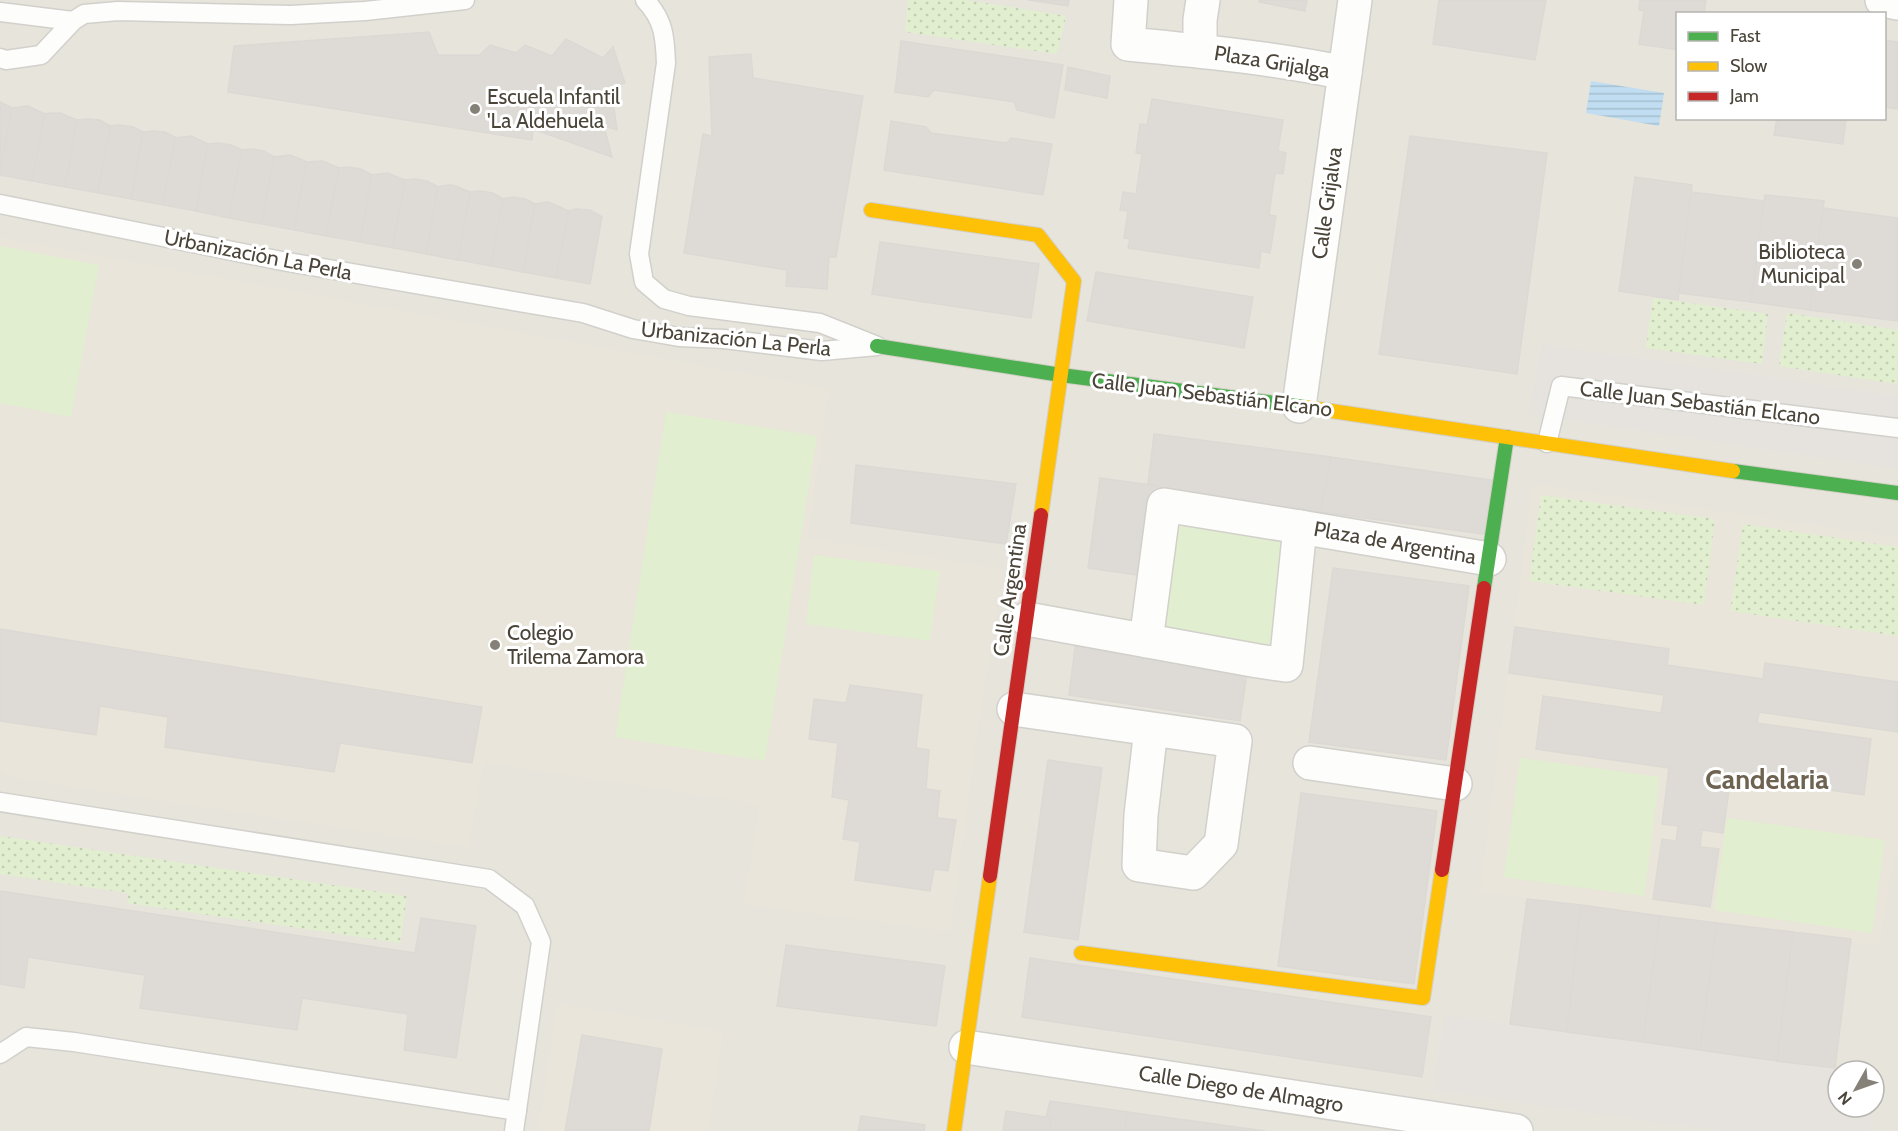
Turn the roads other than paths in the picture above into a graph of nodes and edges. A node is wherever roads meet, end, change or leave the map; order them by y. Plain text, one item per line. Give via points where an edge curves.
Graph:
1 (465, 0) edge
2 (645, 0) edge
3 (1131, 0) edge
4 (1203, 0) edge
5 (1355, 0) edge
6 (1882, 0) edge
7 (1898, 3) edge
8 (0, 12) edge
9 (81, 12) edge
10 (1200, 51) junction
11 (0, 58) edge
12 (1345, 73) junction
13 (0, 204) edge
14 (871, 210) dead end
15 (876, 346) junction
16 (1061, 375) junction
17 (1299, 406) junction
18 (1898, 428) edge
19 (1508, 437) junction
20 (1547, 443) junction
21 (1898, 493) edge
22 (1300, 527) junction
23 (1489, 559) junction
24 (1027, 619) junction
25 (1146, 640) junction
26 (1014, 710) junction
27 (1151, 729) junction
28 (1310, 763) dead end
29 (1455, 784) junction
30 (0, 802) edge
31 (1081, 953) dead end
32 (966, 1047) junction
33 (0, 1054) edge
34 (517, 1111) junction
35 (1453, 1126) edge
36 (514, 1131) edge
37 (954, 1131) edge
38 (1516, 1131) edge

1 - 9 lane via 291,15
2 - 15 lane, Urbanización La Perla via 665,34 666,63 639,254 644,282 664,299 688,306 820,323
3 - 10 street, Plaza Grijalga via 1128,44
4 - 10 street, Plaza Grijalga
5 - 12 street, Calle Grijalva
6 - 7 street
8 - 9 lane
9 - 11 lane via 41,55
10 - 12 street, Plaza Grijalga
12 - 17 street, Calle Grijalva
13 - 15 lane, Urbanización La Perla via 282,261 583,313 633,329 679,337 822,351
14 - 16 street, Calle Argentina via 1038,235 1074,281
15 - 16 street, Calle Juan Sebastián Elcano
16 - 17 street, Calle Juan Sebastián Elcano
16 - 24 street, Calle Argentina
17 - 19 street, Calle Juan Sebastián Elcano
18 - 20 lane, Calle Juan Sebastián Elcano via 1562,386
19 - 20 street, Calle Juan Sebastián Elcano
19 - 23 street
20 - 21 street, Calle Juan Sebastián Elcano
22 - 23 street, Plaza de Argentina
22 - 25 street, Plaza de Argentina via 1164,505
22 - 25 street, Plaza de Argentina via 1286,665
23 - 29 street
24 - 25 street, Plaza de Argentina
24 - 26 street, Calle Argentina
26 - 27 street
26 - 32 street, Calle Argentina
27 - 27 street via 1139,865 1193,873 1221,844 1235,741
28 - 29 street
29 - 31 street via 1423,998
30 - 34 lane via 489,879 525,906 541,942
32 - 35 street, Calle Diego de Almagro
32 - 37 street, Calle Argentina
33 - 34 lane via 27,1037 74,1042
34 - 36 lane
35 - 38 street, Calle Diego de Almagro

